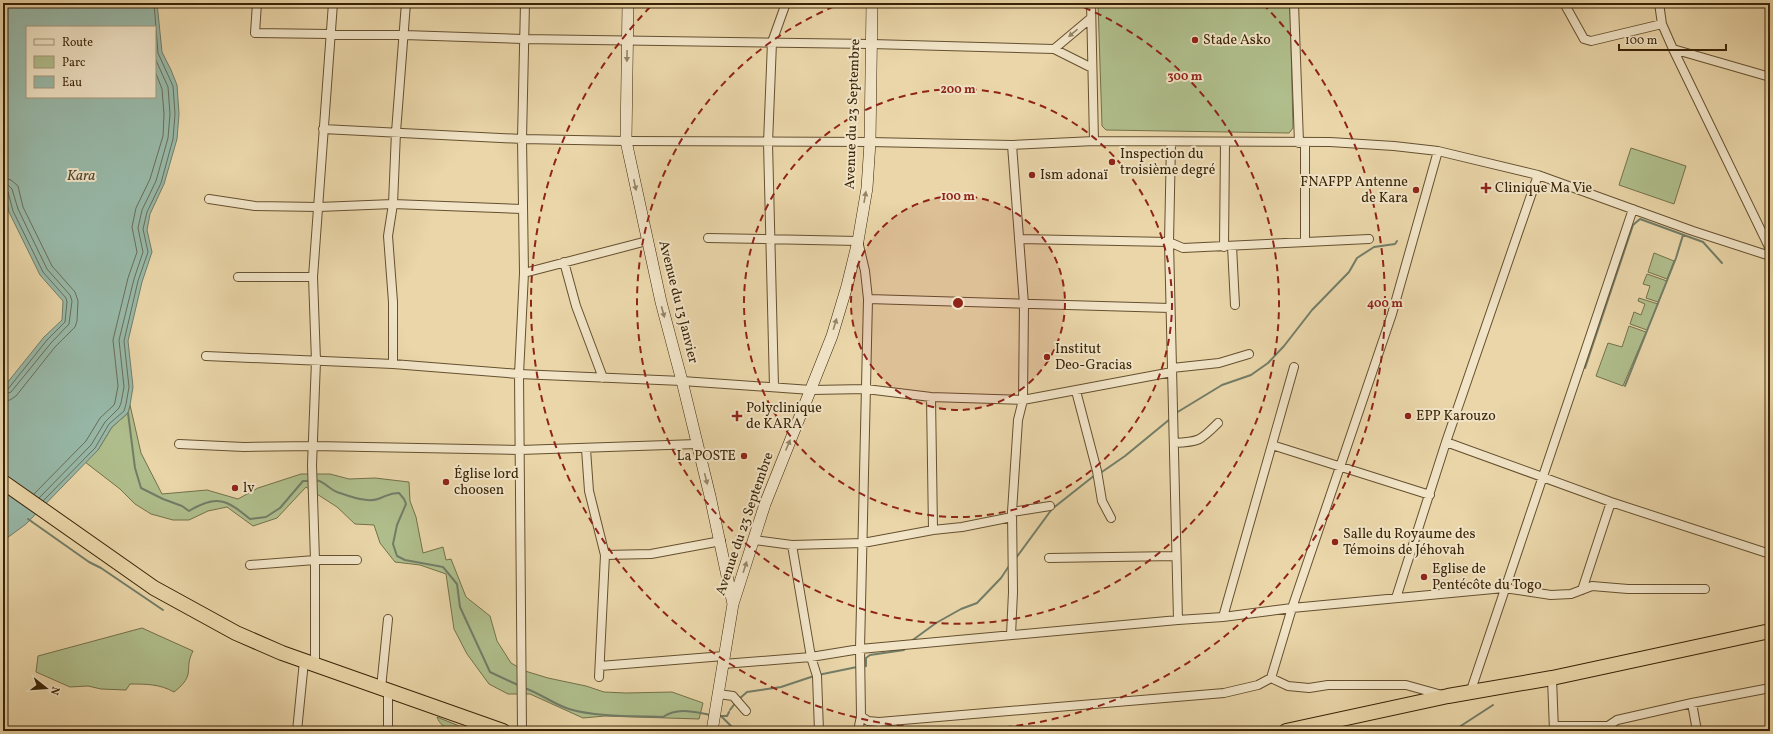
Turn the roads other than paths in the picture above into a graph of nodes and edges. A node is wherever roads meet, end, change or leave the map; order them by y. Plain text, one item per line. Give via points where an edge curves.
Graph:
1 (257, 3) edge
2 (333, 3) edge
3 (406, 3) edge
4 (525, 3) edge
5 (628, 3) edge
6 (786, 3) edge
7 (872, 3) edge
8 (1091, 3) edge
9 (1294, 3) edge
10 (1564, 3) edge
11 (1659, 3) edge
12 (1091, 18) junction
13 (1662, 24) junction
14 (330, 34) junction
15 (404, 35) junction
16 (523, 39) junction
17 (627, 40) junction
18 (772, 42) junction
19 (871, 44) junction
20 (1054, 49) junction
21 (1673, 50) junction
22 (1092, 68) junction
23 (1770, 77) edge
24 (323, 129) junction
25 (396, 132) junction
26 (522, 140) junction
27 (626, 141) junction
28 (1094, 141) junction
29 (870, 142) junction
30 (1171, 142) junction
31 (768, 143) junction
32 (1225, 143) junction
33 (1302, 143) junction
34 (1012, 145) junction
35 (1438, 151) junction
36 (1538, 175) junction
37 (209, 199) dead end
38 (393, 204) junction
39 (319, 207) junction
40 (522, 209) junction
41 (1633, 209) junction
42 (708, 238) dead end
43 (1019, 239) junction
44 (1369, 239) dead end
45 (771, 240) junction
46 (647, 241) junction
47 (858, 241) junction
48 (1169, 242) junction
49 (1305, 242) junction
50 (1228, 247) junction
51 (1770, 249) edge
52 (1770, 256) edge
53 (564, 262) junction
54 (524, 273) junction
55 (238, 277) dead end
56 (313, 277) junction
57 (868, 299) junction
58 (1024, 304) junction
59 (1235, 305) dead end
60 (1170, 308) junction
61 (1249, 354) dead end
62 (206, 356) dead end
63 (316, 361) junction
64 (393, 364) junction
65 (1294, 367) dead end
66 (1172, 370) junction
67 (518, 374) junction
68 (603, 378) junction
69 (682, 381) junction
70 (774, 387) junction
71 (866, 389) junction
72 (811, 390) junction
73 (1076, 390) junction
74 (931, 397) junction
75 (1022, 400) junction
76 (1218, 423) dead end
77 (1446, 442) junction
78 (1174, 443) junction
79 (179, 444) dead end
80 (697, 444) junction
81 (1272, 445) junction
82 (314, 446) junction
83 (586, 449) junction
84 (520, 450) junction
85 (1339, 467) junction
86 (1542, 477) junction
87 (3, 482) edge
88 (1430, 495) junction
89 (1611, 502) junction
90 (1050, 506) dead end
91 (1012, 515) junction
92 (1111, 518) dead end
93 (933, 530) junction
94 (754, 540) junction
95 (721, 541) junction
96 (863, 543) junction
97 (792, 545) junction
98 (1770, 554) edge
99 (604, 555) junction
100 (1176, 556) junction
101 (1049, 558) dead end
102 (315, 560) junction
103 (357, 560) dead end
104 (250, 565) dead end
105 (1504, 588) junction
106 (1705, 589) dead end
107 (1582, 590) junction
108 (1396, 598) junction
109 (733, 604) junction
110 (1292, 608) junction
111 (1223, 617) junction
112 (388, 618) dead end
113 (1178, 620) junction
114 (1770, 632) edge
115 (1011, 635) junction
116 (860, 649) junction
117 (811, 657) junction
118 (723, 660) junction
119 (309, 663) junction
120 (600, 666) junction
121 (599, 677) dead end
122 (1271, 678) junction
123 (1552, 678) junction
124 (1770, 688) edge
125 (384, 689) junction
126 (1470, 693) junction
127 (718, 694) junction
128 (1448, 696) junction
129 (1692, 703) junction
130 (746, 711) dead end
131 (861, 716) junction
132 (1554, 728) edge
133 (297, 731) edge
134 (388, 731) edge
135 (503, 731) edge
136 (522, 731) edge
137 (712, 731) edge
138 (819, 731) edge
139 (858, 731) edge
140 (1286, 731) edge
141 (1697, 731) edge

1 - 14 street via 255,33
2 - 14 street
3 - 15 street
4 - 16 street
5 - 17 main road, Avenue du 13 Janvier
6 - 18 street
7 - 19 main road, Avenue du 23 Septembre
8 - 12 street
9 - 33 street
10 - 13 street via 1584,39 1592,41
11 - 13 street
12 -> 20 street
12 - 22 street
13 - 21 street
14 - 15 street
14 - 24 street
15 - 16 street
15 - 25 street
16 - 17 street
16 - 26 street
17 - 18 street
17 -> 27 main road, Avenue du 13 Janvier
18 - 19 street
18 - 31 street
19 - 20 street
19 - 29 main road, Avenue du 23 Septembre
20 - 22 street
21 - 23 street
21 - 51 street
22 - 28 street
24 - 25 street
24 - 39 street
25 - 26 street
25 - 38 street
26 - 27 street
26 - 40 street
27 - 31 street
27 -> 46 main road, Avenue du 13 Janvier
28 - 30 street
28 - 34 street
29 - 31 street
29 - 34 street
47 -> 29 main road, Avenue du 23 Septembre via 867,188
30 - 32 street
30 - 48 street
31 - 45 street
32 - 33 street
32 - 50 street
33 - 35 street via 1330,142
33 - 49 street
34 - 43 street
35 - 36 street
35 - 85 street via 1392,314
36 - 41 street
36 - 77 street
37 - 39 street via 254,206
38 - 39 street
38 - 40 street
38 - 64 street via 388,236 393,302
39 - 56 street
40 - 54 street
41 - 52 street
41 - 86 street
42 - 45 street
43 - 48 street
43 - 58 street
44 - 49 street
45 - 47 street
45 - 70 street
46 - 53 street
46 -> 69 main road, Avenue du 13 Janvier
47 - 57 street
72 -> 47 main road, Avenue du 23 Septembre via 832,336
48 - 50 street via 1183,248
48 - 60 street
49 - 50 street
50 - 59 street
53 - 54 street
53 - 68 street via 576,306
54 - 67 street
55 - 56 street
56 - 63 street
57 - 58 street
57 - 71 street
58 - 60 street
58 - 75 street
60 - 66 street
61 - 66 street via 1219,363
62 - 63 street
63 - 64 street
63 - 82 street
64 - 67 street
65 - 81 street
66 - 73 street
66 - 78 street
67 - 68 street
67 - 84 street
68 - 69 street
69 - 70 street
69 - 80 main road, Avenue du 13 Janvier
70 - 72 street
71 - 72 street
71 - 74 street
71 - 96 street
94 -> 72 main road, Avenue du 23 Septembre via 768,497
73 - 75 street
73 - 92 street via 1102,501
74 - 75 street
74 - 93 street
75 - 91 street via 1018,420
76 - 78 street via 1200,440
77 - 86 street
77 - 88 street
78 - 100 street
79 - 82 street via 244,447
80 - 83 street
80 -> 95 main road, Avenue du 13 Janvier
81 - 85 street
81 - 111 street
82 - 84 street
82 - 102 street via 312,465
83 - 84 street
83 - 99 street via 589,491
84 - 136 street
85 - 88 street
85 - 110 street
86 - 89 street
86 - 105 street
87 - 119 highway via 134,575 173,599 252,641
88 - 108 street
89 - 98 street
89 - 107 street
90 - 91 street
91 - 93 street via 962,527
91 - 115 street
93 - 96 street
94 - 97 street
109 -> 94 main road, Avenue du 23 Septembre
95 - 99 street via 651,554
95 - 109 main road, Avenue du 13 Janvier
96 - 97 street
96 - 116 street
97 - 117 street
99 - 120 street
100 - 101 street
100 - 113 street
102 - 103 street
102 - 104 street
102 - 119 street
105 - 107 street via 1551,595 1571,594
105 - 108 street
105 - 126 street
106 - 107 street via 1628,589 1592,586
108 - 110 street
109 - 118 main road, Avenue du 23 Septembre
110 - 111 street
110 - 122 street
111 - 113 street
112 - 125 street
113 - 115 street
114 - 123 highway
115 - 116 street
116 - 117 street
116 - 131 street
117 - 118 street
117 - 138 street via 817,676
118 - 120 street
118 - 127 main road, Avenue du 23 Septembre
119 - 125 highway
119 - 133 street
120 - 121 street
122 - 128 street via 1288,686 1309,688 1328,685 1406,685
122 - 131 street via 1258,685 1224,692 879,722 868,721
123 - 126 highway
123 - 132 street
124 - 129 street
125 - 134 street
125 - 135 highway
126 - 128 highway
127 - 130 street via 733,696
127 - 137 main road, Avenue du 23 Septembre
128 - 140 highway
129 - 132 street via 1617,720 1608,726
129 - 141 street
131 - 139 street

